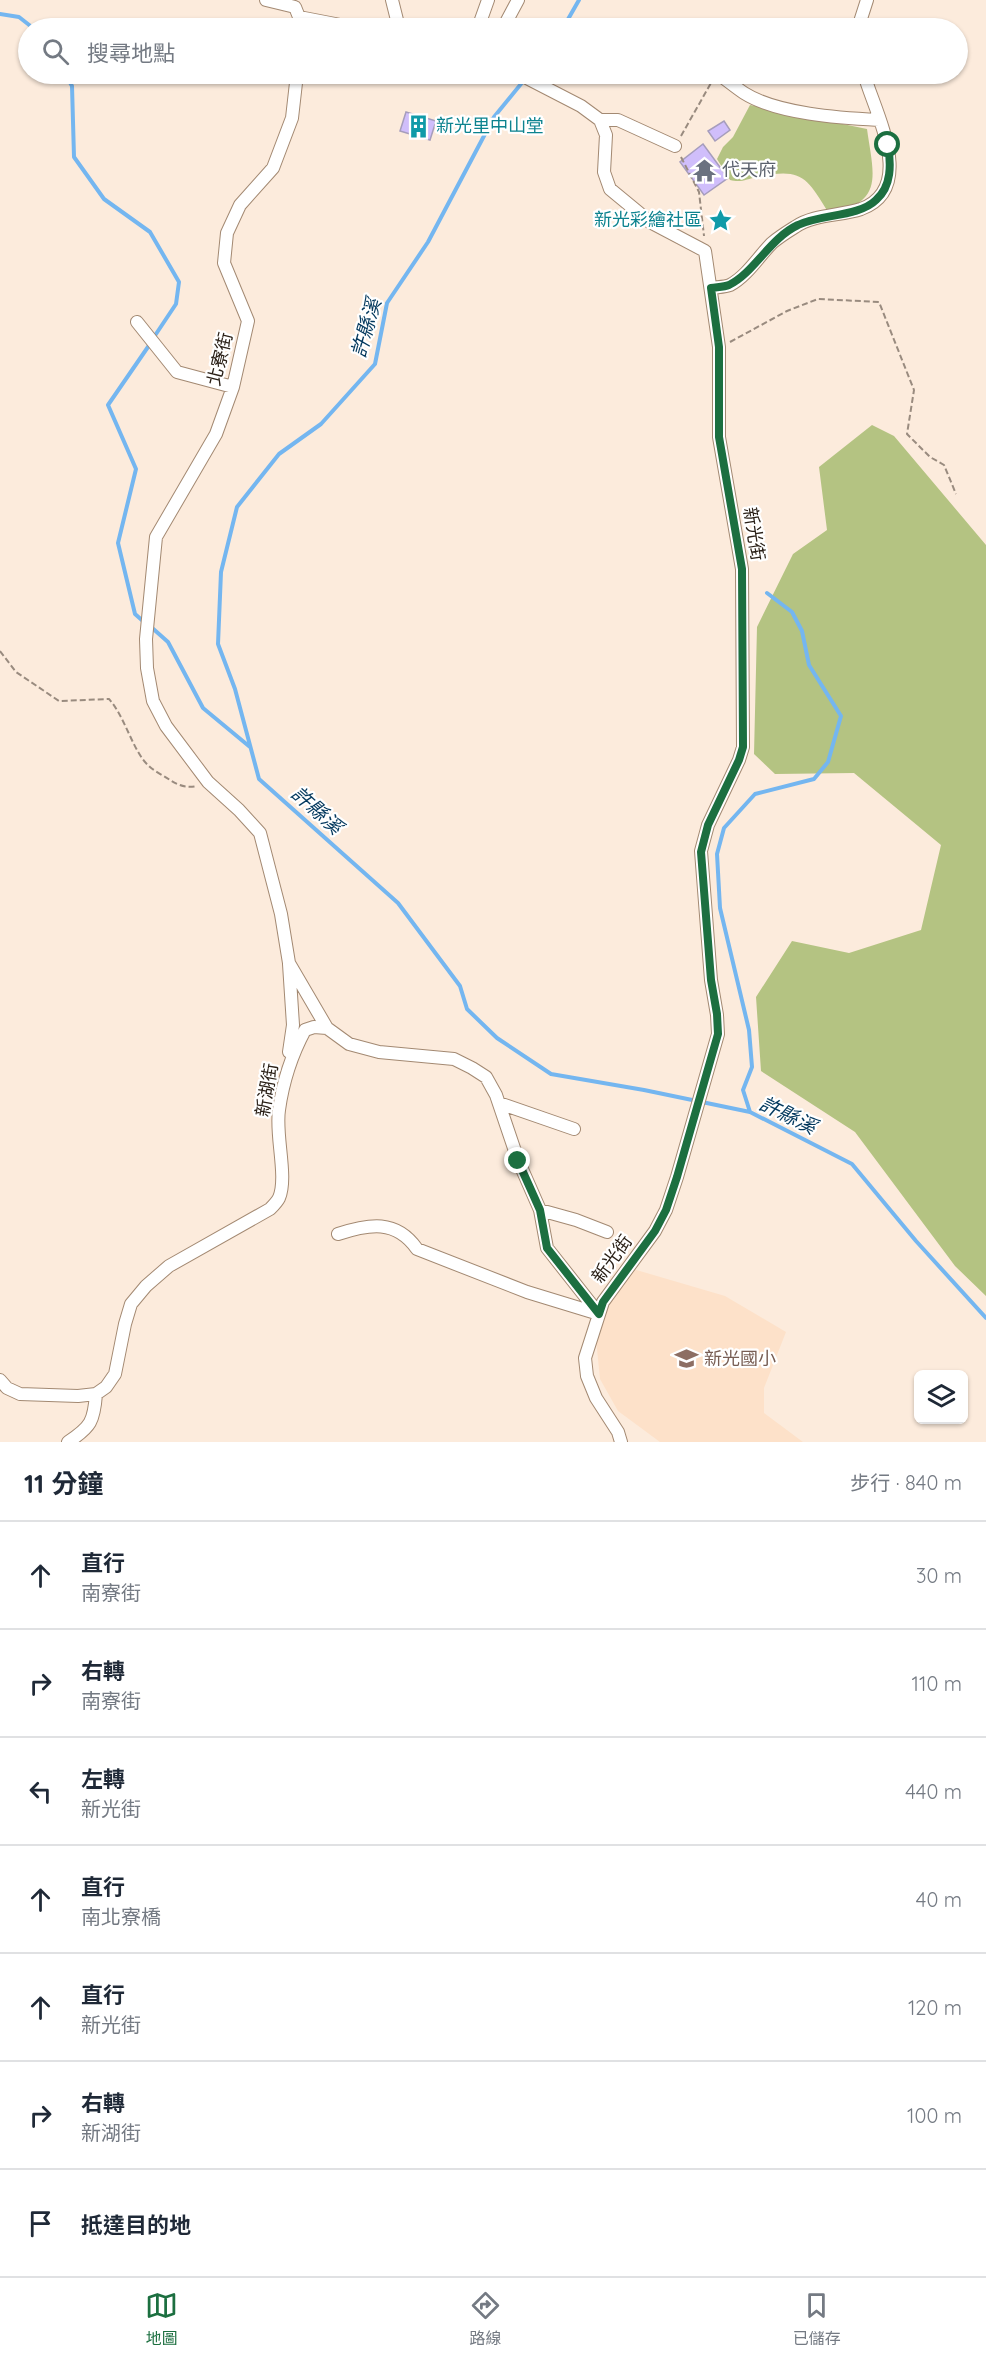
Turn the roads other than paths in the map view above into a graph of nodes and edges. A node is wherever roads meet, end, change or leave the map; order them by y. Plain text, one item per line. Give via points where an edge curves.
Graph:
1 (266, 0) edge
2 (392, 0) edge
3 (488, 0) edge
4 (518, 0) edge
5 (867, 0) edge
6 (298, 18) edge
7 (396, 18) edge
8 (481, 18) edge
9 (508, 18) edge
10 (861, 18) edge
11 (296, 84) edge
12 (538, 84) edge
13 (726, 84) edge
14 (867, 84) edge
15 (600, 120) junction
16 (879, 120) junction
17 (675, 146) road end
18 (711, 288) junction
19 (137, 322) dead end
20 (233, 387) junction
21 (289, 963) junction
22 (327, 1028) junction
23 (287, 1065) junction
24 (499, 1103) junction
25 (574, 1129) dead end
26 (540, 1210) junction
27 (607, 1232) dead end
28 (338, 1234) dead end
29 (599, 1314) junction
30 (0, 1380) edge
31 (96, 1394) junction
32 (68, 1442) edge
33 (621, 1442) edge

1 - 6 street via 295,8
2 - 7 street
3 - 8 street
4 - 9 street
5 - 10 street
11 - 20 street, 北寮街 via 292,118 273,168 240,205 226,233 224,263 248,321
12 - 15 street
13 - 16 street via 777,107 838,118
14 - 16 street
15 - 17 street via 618,120
15 - 18 street, 新光街 via 606,135 604,171 610,189 650,222 705,251
16 - 18 street via 891,163 888,181 875,202 798,225 729,285
18 - 29 street, 新光街 via 719,347 719,437 742,569 743,747 708,825 701,852 718,1034 666,1210 603,1302
19 - 20 street via 177,372
20 - 21 street, 北寮街 via 216,434 156,537 147,668 153,701 166,726 208,782 260,833
21 - 22 street
21 - 23 street, 北寮街 via 293,1025
22 - 23 street, 新湖街 via 304,1030
22 - 24 street via 349,1044 379,1052 454,1059 486,1077
23 - 31 street, 新湖街 via 278,1112 283,1182 279,1199 270,1209 169,1266 146,1286 131,1304 115,1374
24 - 25 street
24 - 26 street via 518,1161
26 - 27 street
26 - 29 street via 547,1248
28 - 29 street via 375,1224 408,1236 417,1249 527,1292
29 - 33 street, 新光街 via 585,1358 587,1376
30 - 31 street via 20,1394
31 - 32 street via 94,1418 86,1430

